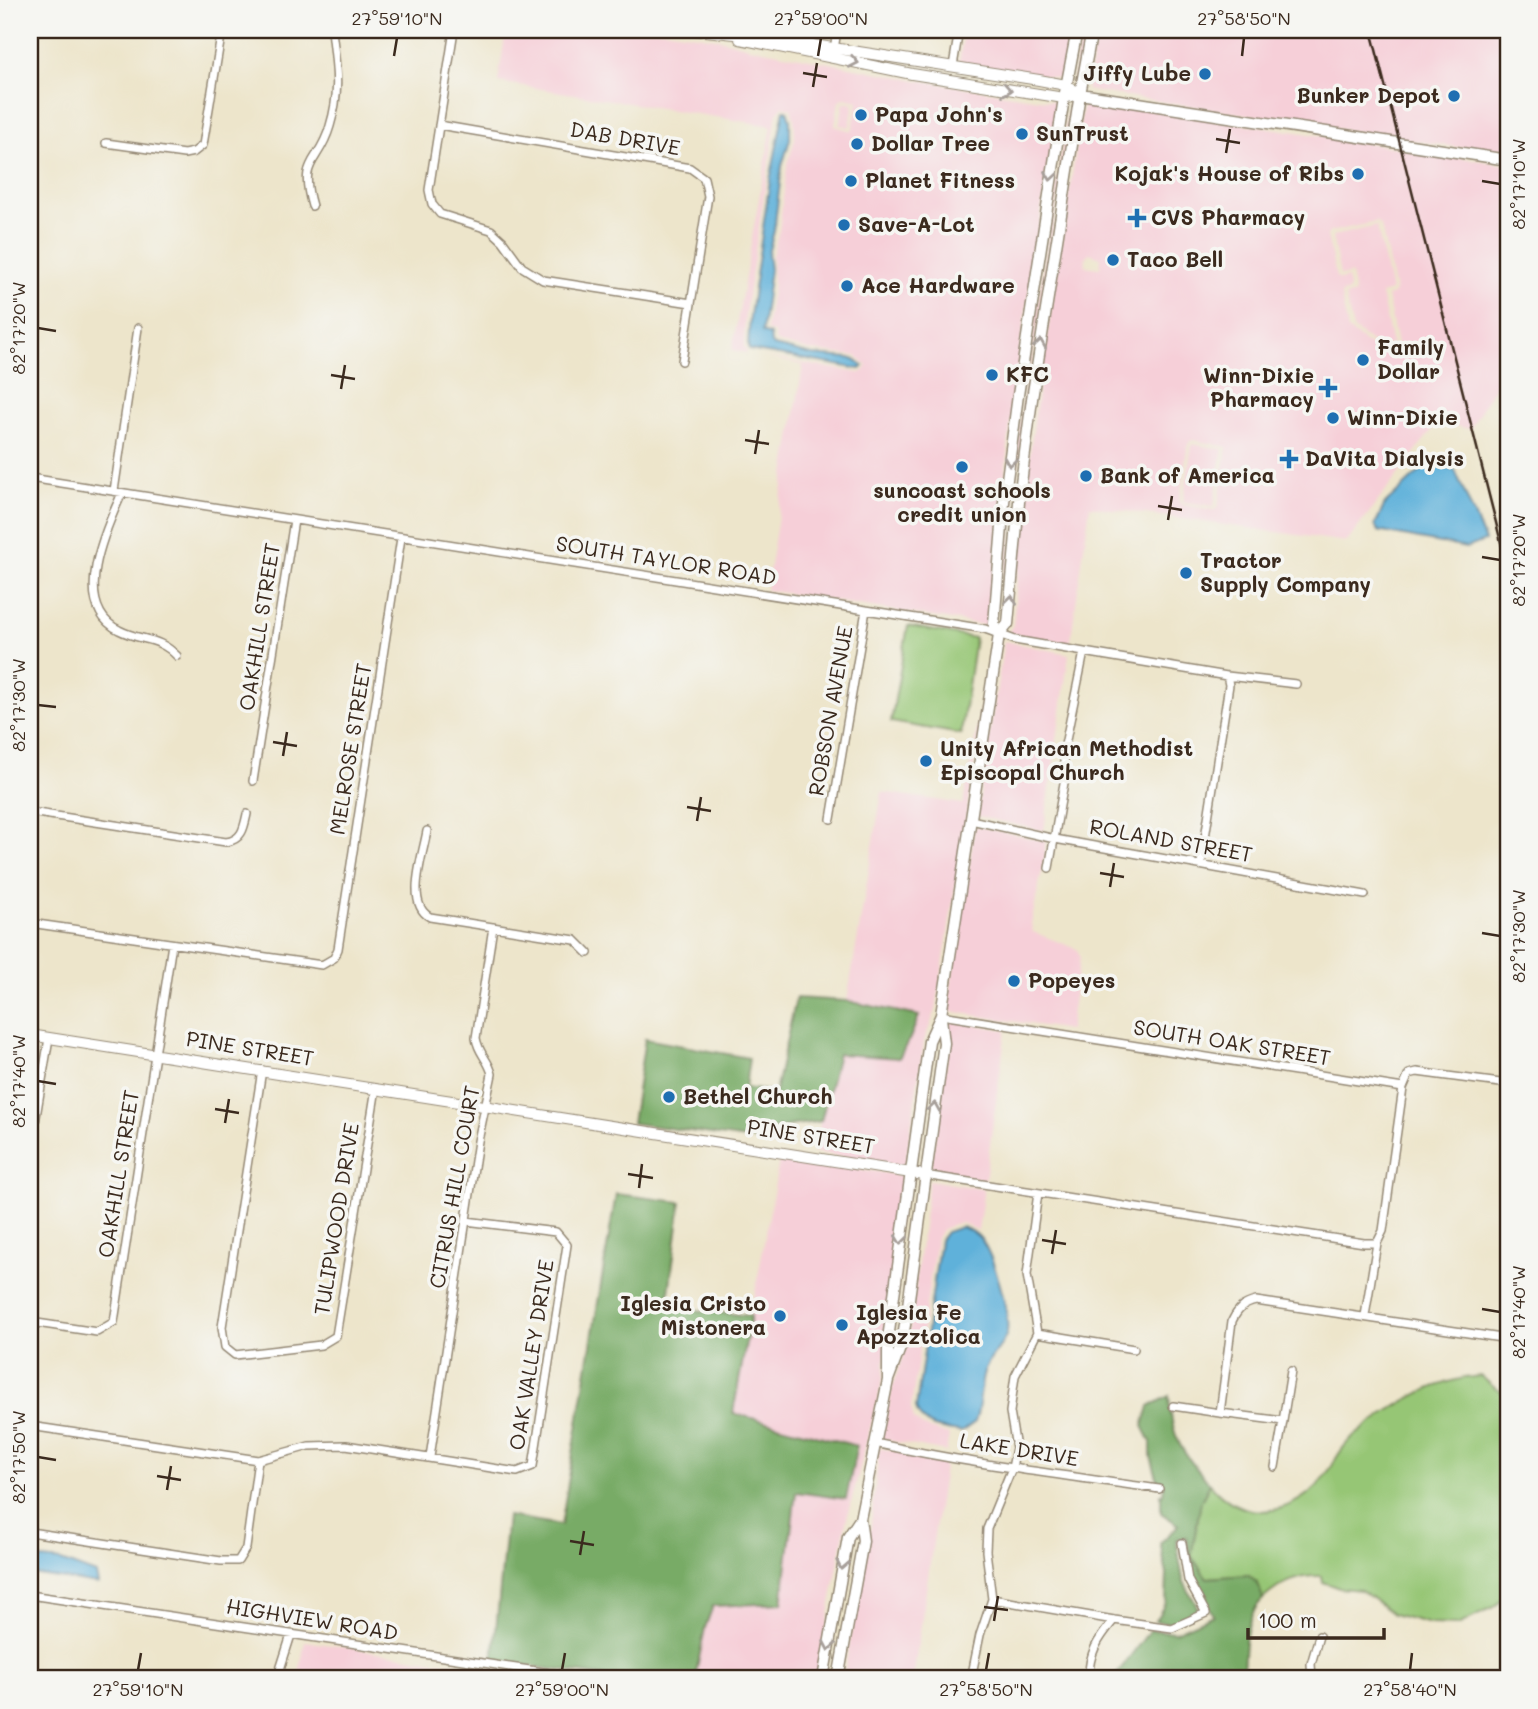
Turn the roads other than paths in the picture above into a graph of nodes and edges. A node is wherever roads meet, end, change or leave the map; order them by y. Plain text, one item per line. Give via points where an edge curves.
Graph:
1 (222, 30) edge
2 (332, 30) edge
3 (454, 30) edge
4 (694, 30) edge
5 (837, 30) edge
6 (959, 30) edge
7 (1077, 30) edge
8 (1092, 30) edge
9 (716, 31) edge
10 (833, 53) junction
11 (953, 66) junction
12 (1066, 85) junction
13 (1080, 94) junction
14 (1064, 98) junction
15 (439, 125) junction
16 (106, 144) dead end
17 (1508, 160) edge
18 (312, 206) dead end
19 (691, 303) junction
20 (138, 328) dead end
21 (681, 361) dead end
22 (30, 478) edge
23 (118, 492) junction
24 (294, 520) junction
25 (401, 538) junction
26 (866, 610) junction
27 (999, 635) junction
28 (1084, 652) junction
29 (177, 656) dead end
30 (1227, 676) junction
31 (1296, 684) dead end
32 (253, 781) dead end
33 (30, 812) edge
34 (247, 814) dead end
35 (831, 819) dead end
36 (971, 820) junction
37 (427, 831) dead end
38 (1055, 839) junction
39 (1201, 863) junction
40 (1049, 868) dead end
41 (1365, 895) dead end
42 (30, 923) edge
43 (493, 927) junction
44 (172, 944) junction
45 (588, 953) dead end
46 (941, 1015) junction
47 (30, 1035) edge
48 (48, 1038) junction
49 (156, 1053) junction
50 (262, 1070) junction
51 (1508, 1084) edge
52 (376, 1088) junction
53 (1403, 1088) junction
54 (485, 1104) junction
55 (30, 1153) edge
56 (910, 1172) junction
57 (924, 1175) junction
58 (1038, 1193) junction
59 (466, 1222) junction
60 (1377, 1243) junction
61 (1366, 1317) junction
62 (30, 1322) edge
63 (1037, 1334) junction
64 (1508, 1339) edge
65 (1134, 1349) dead end
66 (1291, 1371) dead end
67 (888, 1380) junction
68 (1173, 1406) dead end
69 (1220, 1413) junction
70 (1283, 1422) junction
71 (30, 1426) edge
72 (875, 1443) junction
73 (429, 1457) junction
74 (258, 1460) junction
75 (1275, 1467) dead end
76 (1012, 1468) junction
77 (1159, 1489) dead end
78 (860, 1519) junction
79 (30, 1532) edge
80 (1182, 1543) dead end
81 (30, 1595) edge
82 (992, 1599) junction
83 (1114, 1620) junction
84 (291, 1635) junction
85 (1319, 1636) dead end
86 (277, 1679) edge
87 (590, 1679) edge
88 (823, 1679) edge
89 (838, 1679) edge
90 (971, 1679) edge
91 (1088, 1679) edge
92 (1312, 1679) edge

1 - 16 street via 203,145 184,154
2 - 18 street via 339,85 330,128 307,169
3 - 15 street
4 - 9 street
5 - 10 street
6 - 11 street
7 - 12 main road
8 - 13 main road
9 - 10 street via 754,43
10 - 11 street
10 -> 14 street via 951,81
11 - 12 street
12 - 13 street
12 - 14 main road
13 - 14 street
13 - 17 main road
27 -> 13 main road via 1008,624 1032,399
14 -> 27 main road via 1004,502 994,624
15 - 19 street via 429,190 440,214 491,230 522,267 543,280
15 - 19 street, DAB DRIVE via 690,167 704,178 708,196
19 - 21 street, DAB DRIVE
20 - 23 street
22 - 23 street, SOUTH TAYLOR ROAD
23 - 24 street, SOUTH TAYLOR ROAD
23 - 29 street via 99,549 95,591 99,608 118,630 160,642
24 - 25 street, SOUTH TAYLOR ROAD
24 - 32 street, OAKHILL STREET
25 - 26 street, SOUTH TAYLOR ROAD
25 - 44 street, MELROSE STREET via 338,948 322,965
26 - 27 street, SOUTH TAYLOR ROAD
26 - 35 street, ROBSON AVENUE
27 - 28 street, SOUTH TAYLOR ROAD
27 - 36 main road
28 - 30 street, SOUTH TAYLOR ROAD
28 - 38 street via 1064,750
30 - 31 street, SOUTH TAYLOR ROAD
30 - 39 street
33 - 34 street via 226,842 238,838
36 - 38 street, ROLAND STREET
36 - 46 main road
37 - 43 street via 417,887 421,912
38 - 39 street, ROLAND STREET
38 - 40 street
39 - 41 street, ROLAND STREET
42 - 44 street
43 - 45 street via 575,940
43 - 54 street, CITRUS HILL COURT via 476,1038 491,1066
44 - 49 street, OAKHILL STREET
46 - 53 street, SOUTH OAK STREET
46 - 56 main road via 929,1041
57 -> 46 main road via 944,1043
47 - 48 street, PINE STREET
48 - 49 street, PINE STREET
48 - 55 street
49 - 50 street, PINE STREET
49 - 62 street, OAKHILL STREET via 114,1322 97,1332
50 - 52 street, PINE STREET
50 - 52 street, TULIPWOOD DRIVE via 222,1327 225,1347 235,1356 321,1345 336,1336
51 - 53 street via 1418,1072 1409,1074
52 - 54 street, PINE STREET
53 - 60 street via 1383,1231
54 - 56 street, PINE STREET
54 - 59 street, CITRUS HILL COURT
56 - 57 street, PINE STREET
56 -> 67 main road via 888,1339
57 - 58 street, PINE STREET
57 - 67 main road via 902,1343
58 - 60 street, PINE STREET
58 - 63 street via 1027,1275
59 - 73 street, CITRUS HILL COURT
59 - 73 street, OAK VALLEY DRIVE via 556,1232 567,1245 533,1466 517,1472
60 - 61 street
61 - 64 street
61 - 69 street via 1245,1303 1232,1321
63 - 65 street
63 - 76 street via 1015,1376 1010,1412 1016,1448
66 - 70 street
67 - 72 main road
68 - 69 street
69 - 70 street
70 - 75 street
71 - 74 street, OAK VALLEY DRIVE
72 - 76 street, LAKE DRIVE
72 - 78 main road
73 - 74 street, OAK VALLEY DRIVE via 346,1445 309,1446
74 - 79 street via 246,1548 238,1562
76 - 77 street, LAKE DRIVE
76 - 82 street via 987,1529
78 -> 88 main road via 848,1537
78 - 89 main road via 863,1541
80 - 83 street via 1188,1580 1206,1613 1172,1628
81 - 84 street, HIGHVIEW ROAD
82 - 83 street
82 - 90 street
83 - 91 street via 1090,1656
84 - 86 street
84 - 87 street, HIGHVIEW ROAD
85 - 92 street

